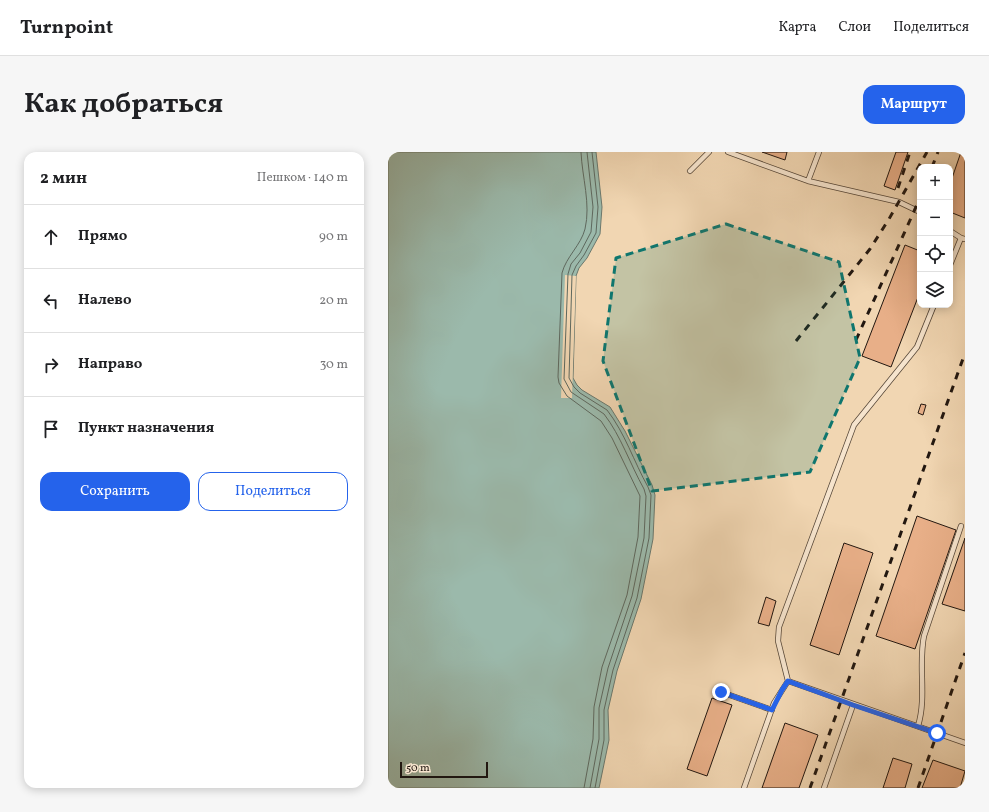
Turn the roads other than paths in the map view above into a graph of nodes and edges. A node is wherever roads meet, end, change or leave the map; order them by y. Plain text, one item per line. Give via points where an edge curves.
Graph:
1 (709, 152) edge
2 (728, 152) edge
3 (819, 152) edge
4 (690, 171) dead end
5 (808, 181) junction
6 (917, 211) edge
7 (953, 233) edge
8 (963, 238) edge
9 (953, 259) edge
10 (933, 308) edge
11 (961, 526) dead end
12 (788, 681) junction
13 (721, 692) dead end
14 (853, 705) junction
15 (772, 710) junction
16 (918, 726) junction
17 (965, 743) edge
18 (744, 788) edge
19 (824, 788) edge

1 - 4 lane
2 - 5 lane
3 - 5 lane
5 - 6 lane via 899,202
7 - 8 lane
8 - 9 lane
10 - 12 lane via 917,347 854,425 779,627 778,641
11 - 16 lane via 924,636 922,705
12 - 14 lane
12 - 15 lane
13 - 15 lane
14 - 16 lane
14 - 19 lane
15 - 18 lane
16 - 17 lane

